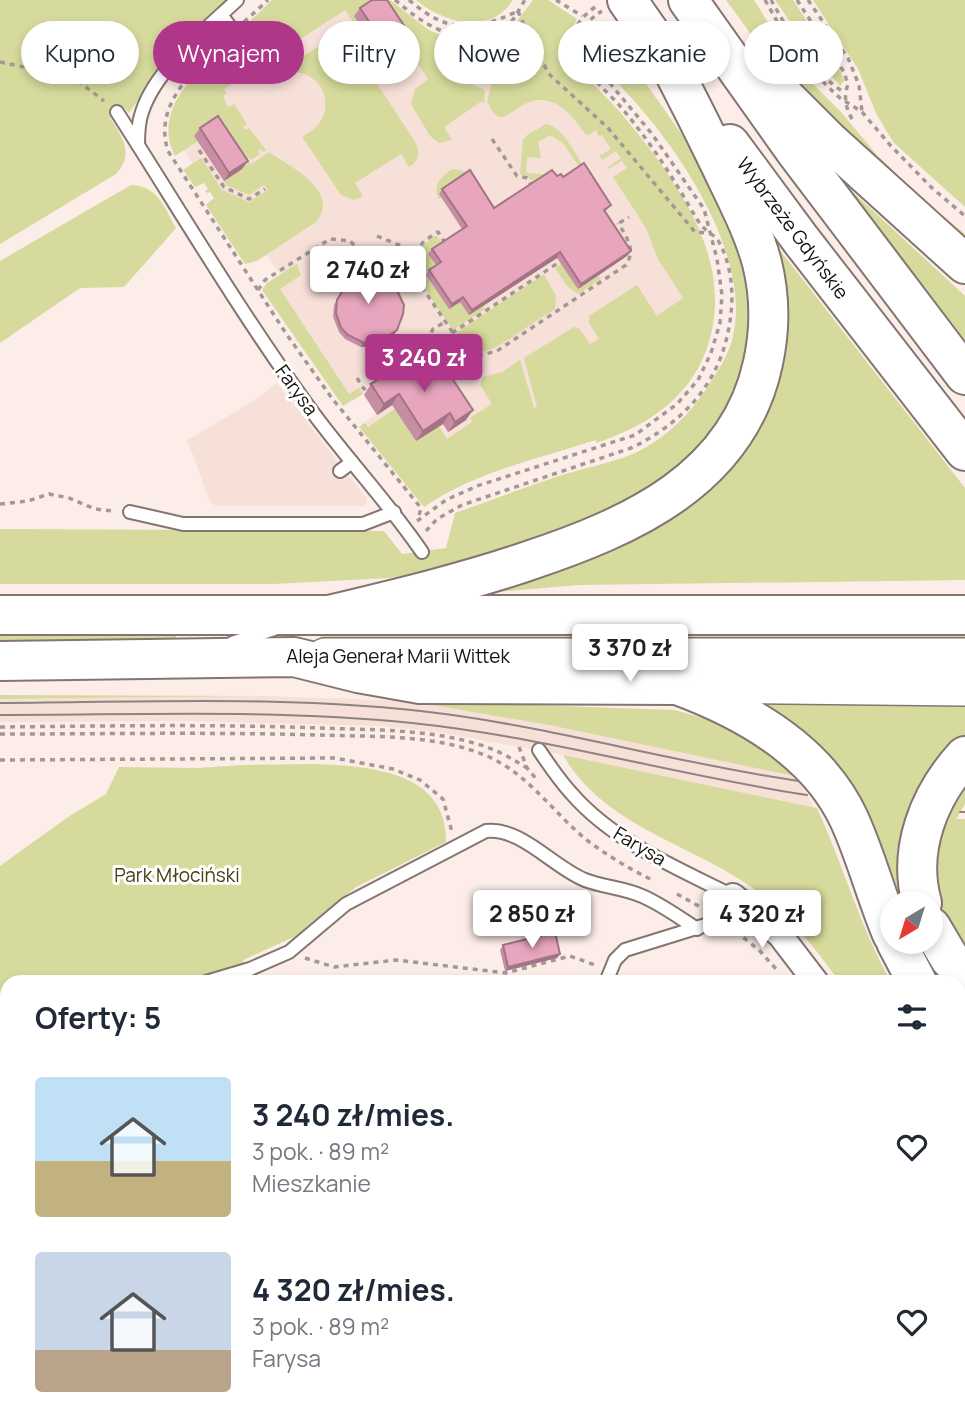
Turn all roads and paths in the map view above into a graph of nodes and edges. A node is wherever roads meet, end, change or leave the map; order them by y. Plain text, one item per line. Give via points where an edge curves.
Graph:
1 (237, 0) edge
2 (268, 0) edge
3 (395, 0) edge
4 (409, 0) edge
5 (525, 0) edge
6 (556, 0) edge
7 (606, 0) edge
8 (627, 0) edge
9 (688, 0) edge
10 (694, 0) edge
11 (765, 0) edge
12 (771, 0) edge
13 (797, 0) edge
14 (808, 0) edge
15 (518, 11) junction
16 (221, 15) junction
17 (584, 15) junction
18 (590, 20) dead end
19 (226, 21) edge
20 (246, 21) edge
21 (641, 21) edge
22 (0, 62) edge
23 (184, 84) edge
24 (680, 84) edge
25 (686, 84) edge
26 (117, 112) joint
27 (862, 112) junction
28 (492, 139) dead end
29 (138, 145) junction
30 (199, 150) dead end
31 (532, 186) edge
32 (265, 189) dead end
33 (965, 216) edge
34 (629, 217) dead end
35 (618, 223) junction
36 (607, 231) edge
37 (710, 233) junction
38 (377, 236) dead end
39 (445, 243) edge
40 (358, 249) dead end
41 (416, 252) junction
42 (566, 258) edge
43 (965, 264) edge
44 (600, 268) edge
45 (607, 278) junction
46 (258, 290) junction
47 (485, 304) edge
48 (488, 309) junction
49 (445, 322) junction
50 (452, 333) junction
51 (399, 366) edge
52 (965, 375) edge
53 (357, 378) dead end
54 (375, 382) edge
55 (965, 451) edge
56 (352, 462) junction
57 (340, 471) dead end
58 (0, 504) edge
59 (130, 512) joint
60 (394, 512) junction
61 (415, 514) dead end
62 (417, 521) junction
63 (425, 533) dead end
64 (422, 552) dead end
65 (0, 615) edge
66 (181, 615) junction
67 (324, 615) junction
68 (965, 615) edge
69 (251, 637) junction
70 (965, 656) edge
71 (304, 657) junction
72 (185, 659) junction
73 (0, 661) edge
74 (677, 685) junction
75 (965, 688) edge
76 (0, 727) edge
77 (0, 734) edge
78 (539, 750) dead end
79 (965, 756) edge
80 (0, 761) edge
81 (527, 768) dead end
82 (452, 851) junction
83 (660, 885) dead end
84 (671, 891) dead end
85 (921, 891) edge
86 (733, 896) junction
87 (880, 902) edge
88 (716, 915) junction
89 (697, 929) junction
90 (943, 947) edge
91 (289, 953) junction
92 (902, 954) edge
93 (776, 970) dead end
94 (230, 975) edge
95 (606, 975) edge
96 (811, 975) edge
97 (913, 975) edge
98 (965, 975) edge

1 - 16 lane
2 - 20 path
3 - 15 path via 428,26 457,36 500,30
4 - 15 path via 452,26 487,24
5 - 15 path
6 - 17 path
7 - 17 path
8 - 21 main road, Wybrzeże Gdyńskie
9 - 52 main road via 803,163
10 - 43 main road via 803,117
11 - 27 path via 803,59 840,98
12 - 13 path via 790,34 832,85 844,92 848,85 844,72
14 - 27 path via 848,58 859,85
15 - 37 path via 550,75 614,135 695,232
16 - 19 lane
16 - 29 lane via 176,59 149,98 138,126
17 - 37 path via 574,37 578,58 667,166
18 - 37 path via 583,30 585,53 691,187 704,209
22 - 26 path via 78,81
23 - 46 path via 168,108 164,131 171,158
24 - 67 main road via 744,213 762,266 765,354 756,388 734,432 692,481 627,523 491,574
25 - 55 main road, Wybrzeże Gdyńskie
26 - 29 lane, Farysa
27 - 33 path via 907,163
28 - 31 path via 517,176 527,178
29 - 56 lane, Farysa via 265,346
30 - 32 path via 224,187 249,199
34 - 35 path
35 - 36 path
35 - 45 path via 631,254 624,267
37 - 62 path via 722,296 720,323 698,380 677,404 635,435 477,486 446,500
37 - 63 path via 718,240 727,263 731,315 720,359 690,407 650,439 461,505 437,519
38 - 41 path
39 - 41 path via 438,232
40 - 46 path via 350,240 330,239 265,280
41 - 49 path via 415,275
42 - 48 path
44 - 45 path
45 - 50 path via 489,354 467,351
46 - 62 path via 331,397 421,508
47 - 48 path
48 - 50 path
49 - 50 path
49 - 51 path via 433,329 422,351
53 - 54 path via 363,389
56 - 57 lane
56 - 60 lane, Farysa
58 - 59 path via 49,494 95,509
59 - 60 lane via 183,524 363,524
60 - 64 lane, Farysa
61 - 62 path
65 - 66 main road
66 - 67 main road
66 - 69 lane
67 - 68 main road
67 - 69 lane
69 - 71 lane
69 - 72 lane
70 - 71 main road, Aleja Generał Marii Wittek
71 - 72 main road, Aleja Generał Marii Wittek
71 - 74 main road via 420,684
72 - 73 main road, Aleja Generał Marii Wittek
74 - 75 main road
74 - 87 main road via 742,715 802,754 848,816
76 - 81 path via 260,726 383,731 474,742
77 - 83 path via 259,733 435,742 485,755 518,773 587,840
78 - 86 lane, Farysa via 573,796 614,832
79 - 85 main road via 943,782 926,817 918,857
80 - 82 path via 335,758 368,764 420,780 443,799 453,827
82 - 89 lane via 486,831 511,834 558,866 586,880 643,896
82 - 91 lane via 346,904
84 - 88 path
86 - 88 lane
86 - 96 street, Farysa via 780,936
88 - 89 lane
88 - 93 path
89 - 95 lane via 625,950
90 - 98 main road
91 - 94 lane
91 - 95 path via 334,967 396,960 506,973 570,956
92 - 97 main road

